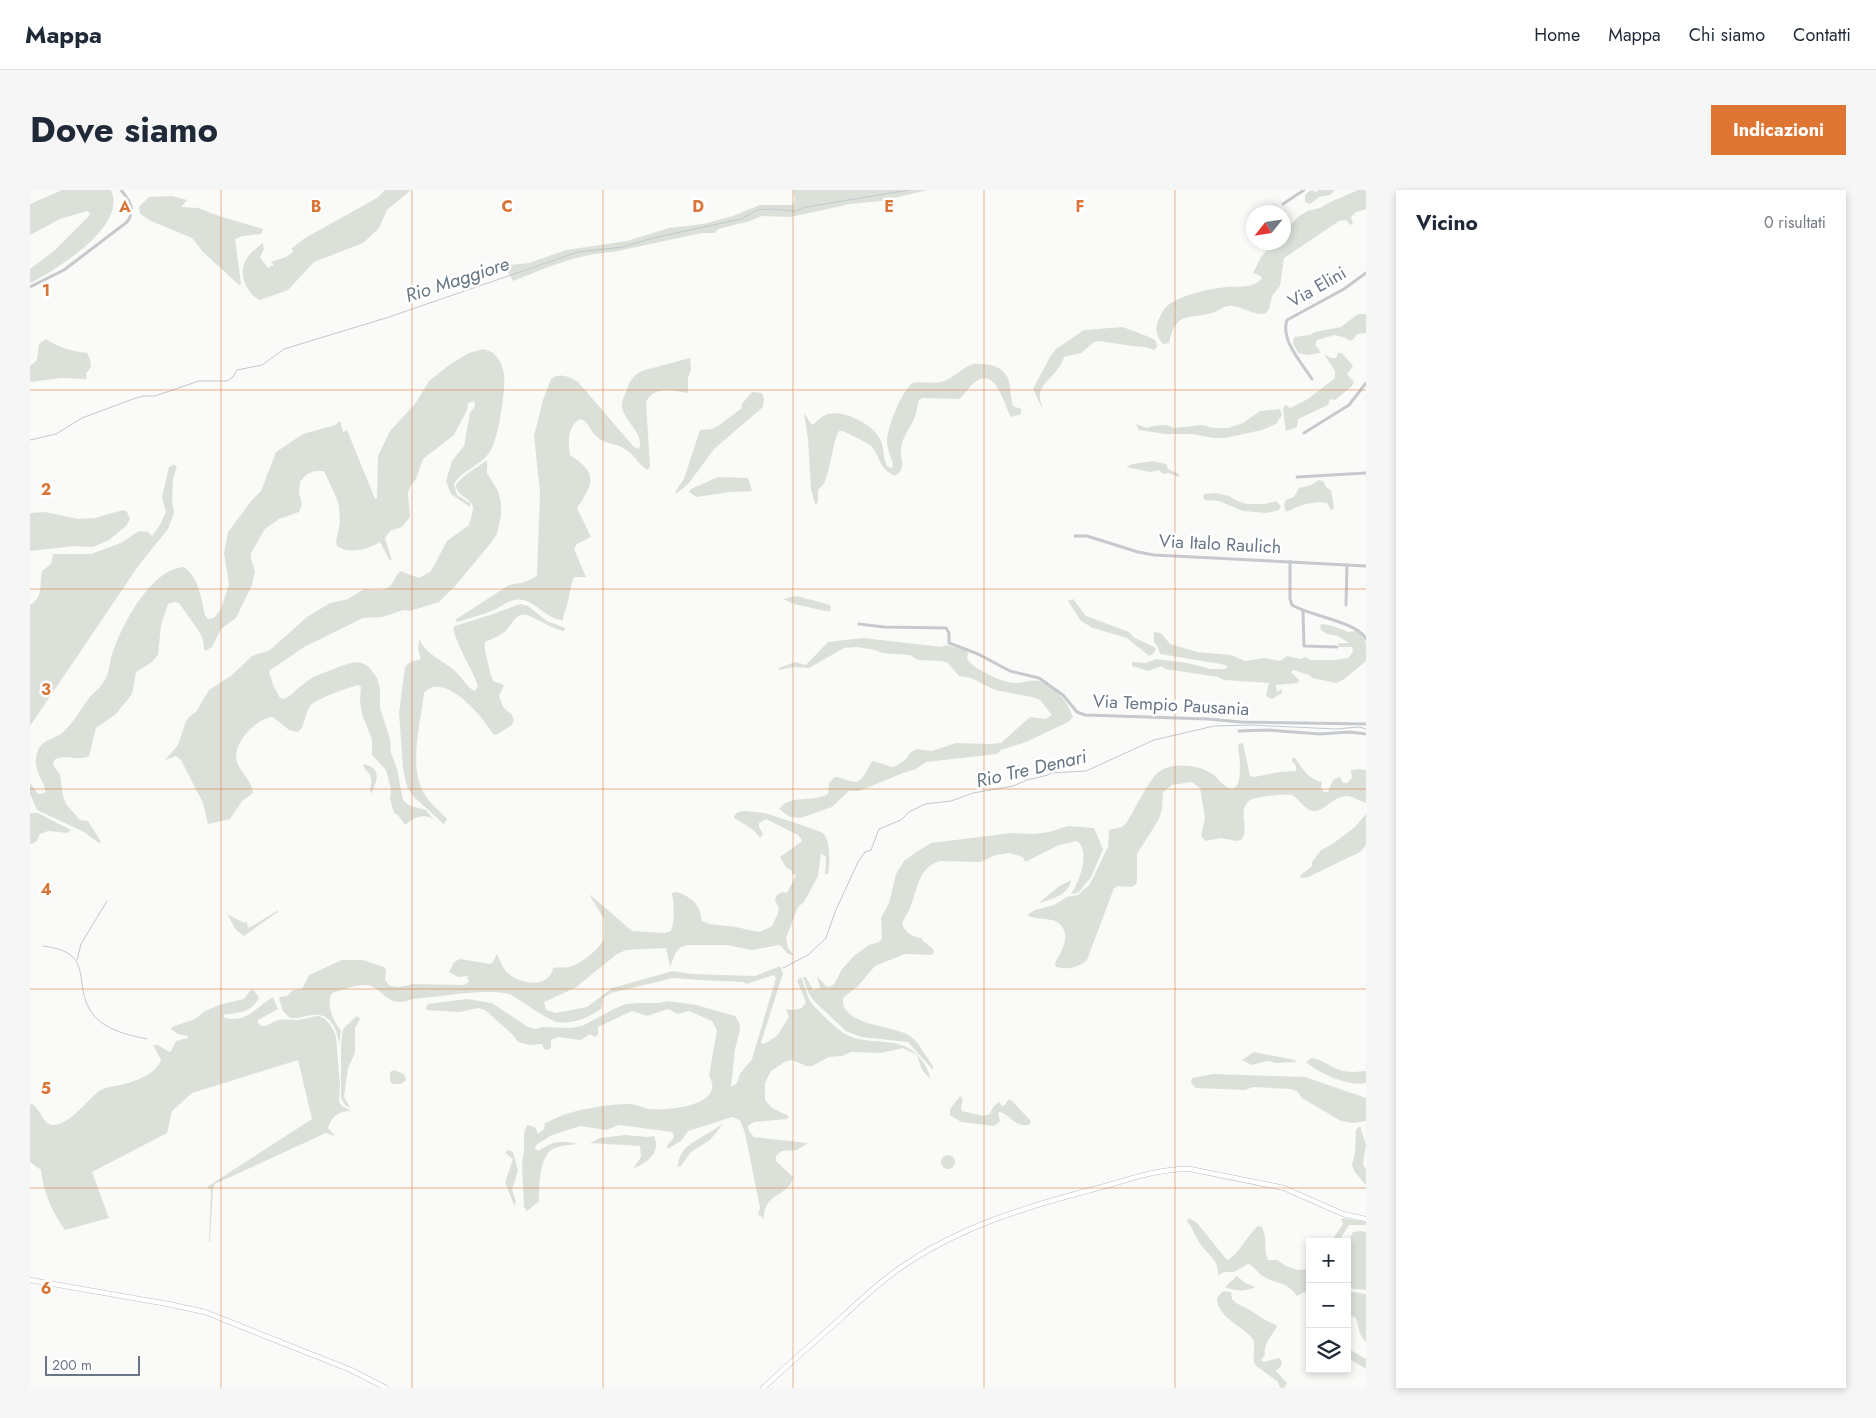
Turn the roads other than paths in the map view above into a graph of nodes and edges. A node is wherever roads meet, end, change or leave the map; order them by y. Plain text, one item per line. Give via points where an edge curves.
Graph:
1 (121, 190) edge
2 (1304, 190) edge
3 (1283, 204) dead end
4 (1366, 273) edge
5 (30, 287) edge
6 (1312, 380) dead end
7 (1365, 385) edge
8 (1304, 433) dead end
9 (1366, 473) edge
10 (1297, 477) dead end
11 (1075, 536) dead end
12 (1290, 561) junction
13 (1347, 565) junction
14 (1366, 566) edge
15 (1346, 605) dead end
16 (1303, 611) junction
17 (859, 624) dead end
18 (1366, 638) edge
19 (1337, 647) dead end
20 (1365, 724) edge
21 (1239, 731) dead end
22 (1365, 733) edge
23 (1366, 1219) edge
24 (30, 1280) edge
25 (386, 1388) edge
26 (763, 1388) edge

1 - 5 street via 132,209 126,222 64,270
2 - 3 street
4 - 6 street, Via Elini via 1344,289 1287,320 1289,342
7 - 8 street via 1349,406
9 - 10 street
11 - 12 street, Via Italo Raulich via 1087,536 1154,555
12 - 13 street, Via Italo Raulich
12 - 16 street via 1290,602
13 - 14 street, Via Italo Raulich
13 - 15 street
16 - 18 street via 1354,627
16 - 19 street via 1304,646
17 - 20 street, Via Tempio Pausania via 946,628 952,645 1010,671 1040,678 1063,695 1077,712 1085,715
20 - 22 street
21 - 22 street
23 - 26 main road via 1343,1214 1284,1188 1190,1169 1156,1173 1051,1200 994,1220 906,1264 856,1304
24 - 25 main road via 206,1312 354,1371

